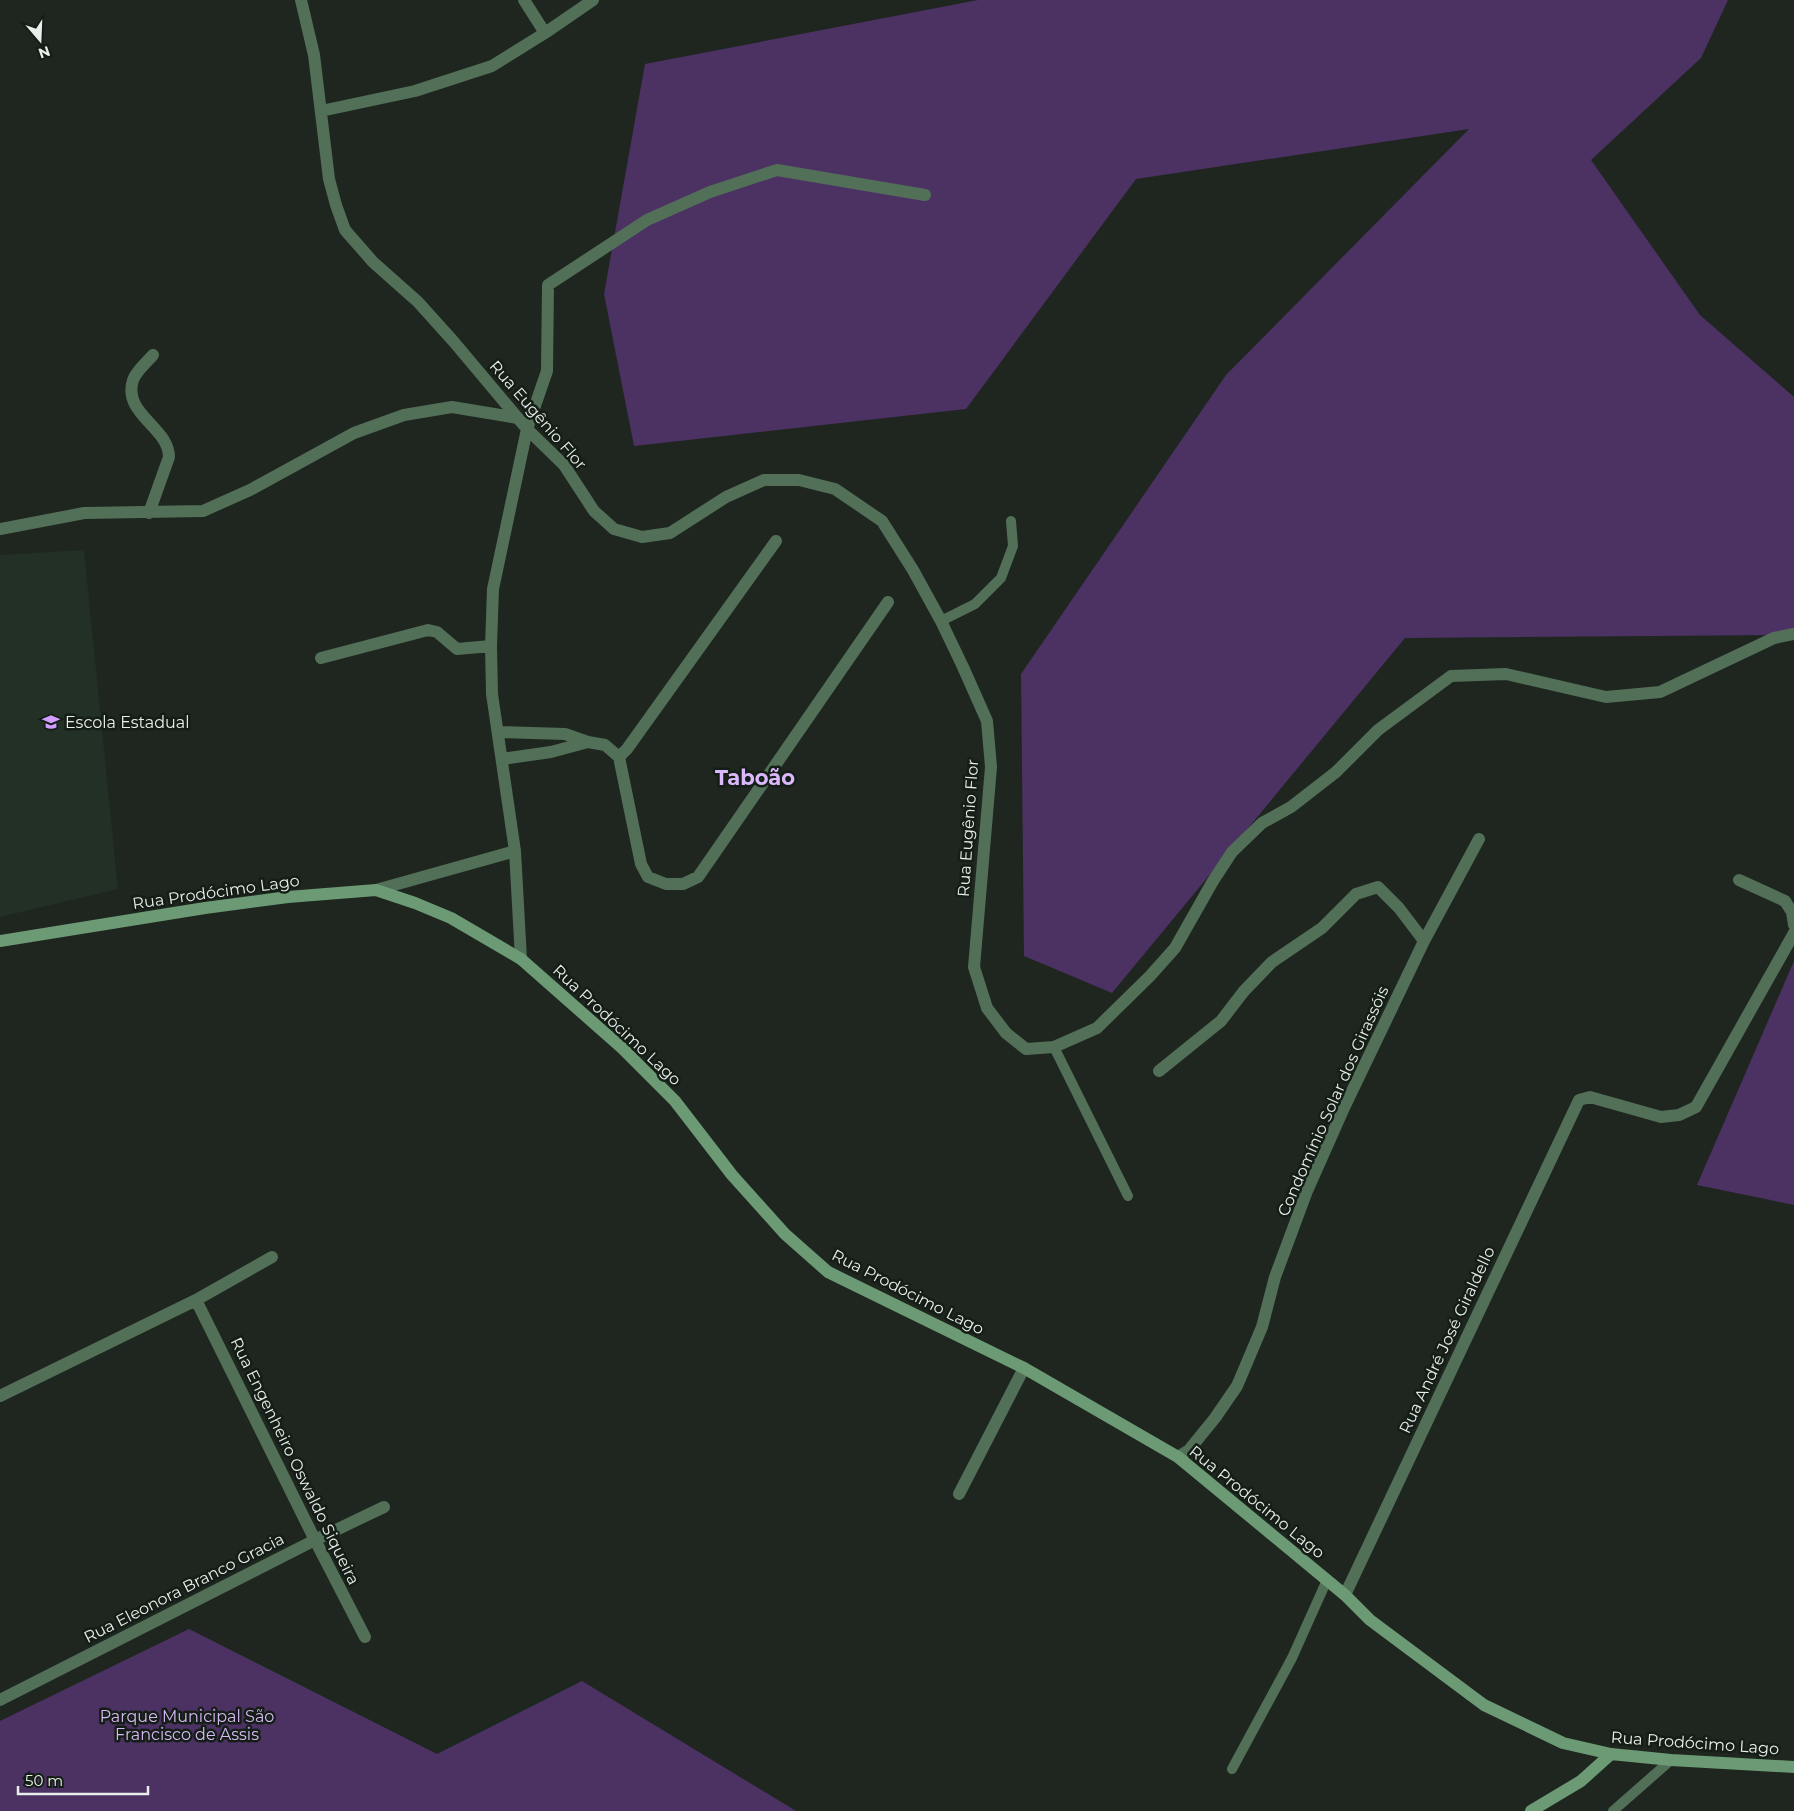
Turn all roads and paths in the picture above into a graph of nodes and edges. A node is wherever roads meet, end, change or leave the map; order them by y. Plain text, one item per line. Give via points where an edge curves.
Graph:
1 (301, 0) edge
2 (524, 0) edge
3 (593, 0) edge
4 (545, 33) junction
5 (321, 111) junction
6 (925, 195) dead end
7 (153, 355) dead end
8 (518, 418) junction
9 (527, 429) junction
10 (149, 513) junction
11 (1011, 520) dead end
12 (0, 529) edge
13 (776, 541) dead end
14 (888, 602) dead end
15 (941, 621) junction
16 (1794, 634) edge
17 (491, 646) junction
18 (321, 658) dead end
19 (498, 732) junction
20 (548, 734) junction
21 (588, 742) junction
22 (551, 752) junction
23 (618, 757) junction
24 (502, 759) junction
25 (1479, 839) dead end
26 (515, 851) junction
27 (1739, 880) dead end
28 (376, 890) junction
29 (1794, 925) edge
30 (1794, 933) edge
31 (0, 941) edge
32 (1424, 941) junction
33 (521, 959) junction
34 (1054, 1046) junction
35 (1159, 1071) dead end
36 (1128, 1196) dead end
37 (272, 1257) dead end
38 (196, 1300) junction
39 (1024, 1368) junction
40 (0, 1396) edge
41 (1178, 1457) junction
42 (959, 1494) dead end
43 (384, 1507) dead end
44 (315, 1540) junction
45 (1328, 1580) junction
46 (1344, 1595) junction
47 (365, 1637) dead end
48 (0, 1700) edge
49 (1611, 1754) junction
50 (1671, 1760) junction
51 (1794, 1767) edge
52 (1232, 1769) dead end
53 (1531, 1811) edge
54 (1613, 1811) edge

1 - 5 street, Rua Eugênio Flor via 314,55
2 - 4 street
3 - 4 street
4 - 5 street via 492,66 415,91
5 - 8 street, Rua Eugênio Flor via 329,178 345,230 418,302
6 - 9 street via 777,170 710,192 647,220 548,285 547,371
7 - 10 street via 133,378 132,391 136,408 169,448 169,457
8 - 9 street, Rua Eugênio Flor
8 - 10 street via 452,407 404,415 354,433 250,490 203,511
9 - 15 street, Rua Eugênio Flor via 564,465 594,511 614,529 642,537 670,533 726,497 764,480 799,480 835,489 882,521
9 - 17 street via 493,589
10 - 12 street via 84,513
11 - 15 lane via 1013,546 1001,578 975,604
13 - 23 street via 627,749
14 - 23 street via 698,877 683,884 666,884 648,876 641,864
15 - 34 street, Rua Eugênio Flor via 986,721 991,766 974,967 987,1008 1006,1033 1026,1048
16 - 34 street, Rua Eugênio Flor via 1774,638 1660,692 1606,697 1506,674 1451,676 1378,730 1318,786 1262,823 1232,852 1175,948 1150,976 1097,1028
17 - 18 street via 457,649 437,632 428,630
17 - 19 street via 492,694
19 - 20 street
19 - 24 street
20 - 21 street via 565,734
20 - 22 street
21 - 22 street
21 - 23 street via 605,745
22 - 24 street
24 - 26 street
25 - 32 street, Condomínio Solar dos Girassóis
26 - 28 street
26 - 33 street
27 - 29 street via 1785,901 1792,912
28 - 31 main road, Rua Prodócimo Lago via 205,908
28 - 33 main road, Rua Prodócimo Lago via 451,918
30 - 46 street, Rua André José Giraldello via 1696,1107 1679,1115 1661,1117 1590,1097 1579,1100
32 - 35 street via 1378,887 1356,894 1322,928 1272,962 1221,1021
32 - 41 street, Condomínio Solar dos Girassóis via 1307,1190 1275,1277 1262,1327 1237,1386 1216,1418 1189,1450
33 - 39 main road, Rua Prodócimo Lago via 622,1048 675,1101 732,1175 785,1234 828,1272
34 - 36 lane
37 - 38 street
38 - 40 street
38 - 44 street, Rua Engenheiro Oswaldo Siqueira
39 - 41 main road, Rua Prodócimo Lago
39 - 42 street
41 - 45 main road, Rua Prodócimo Lago
43 - 44 street, Rua Eleonora Branco Gracia
44 - 47 street, Rua Engenheiro Oswaldo Siqueira
44 - 48 street, Rua Eleonora Branco Gracia
45 - 46 main road, Rua Prodócimo Lago
45 - 52 lane via 1292,1658
46 - 49 main road, Rua Prodócimo Lago via 1370,1620 1484,1705 1563,1743
49 - 50 main road, Rua Prodócimo Lago
49 - 53 main road via 1581,1782
50 - 51 main road, Rua Prodócimo Lago
50 - 54 lane

